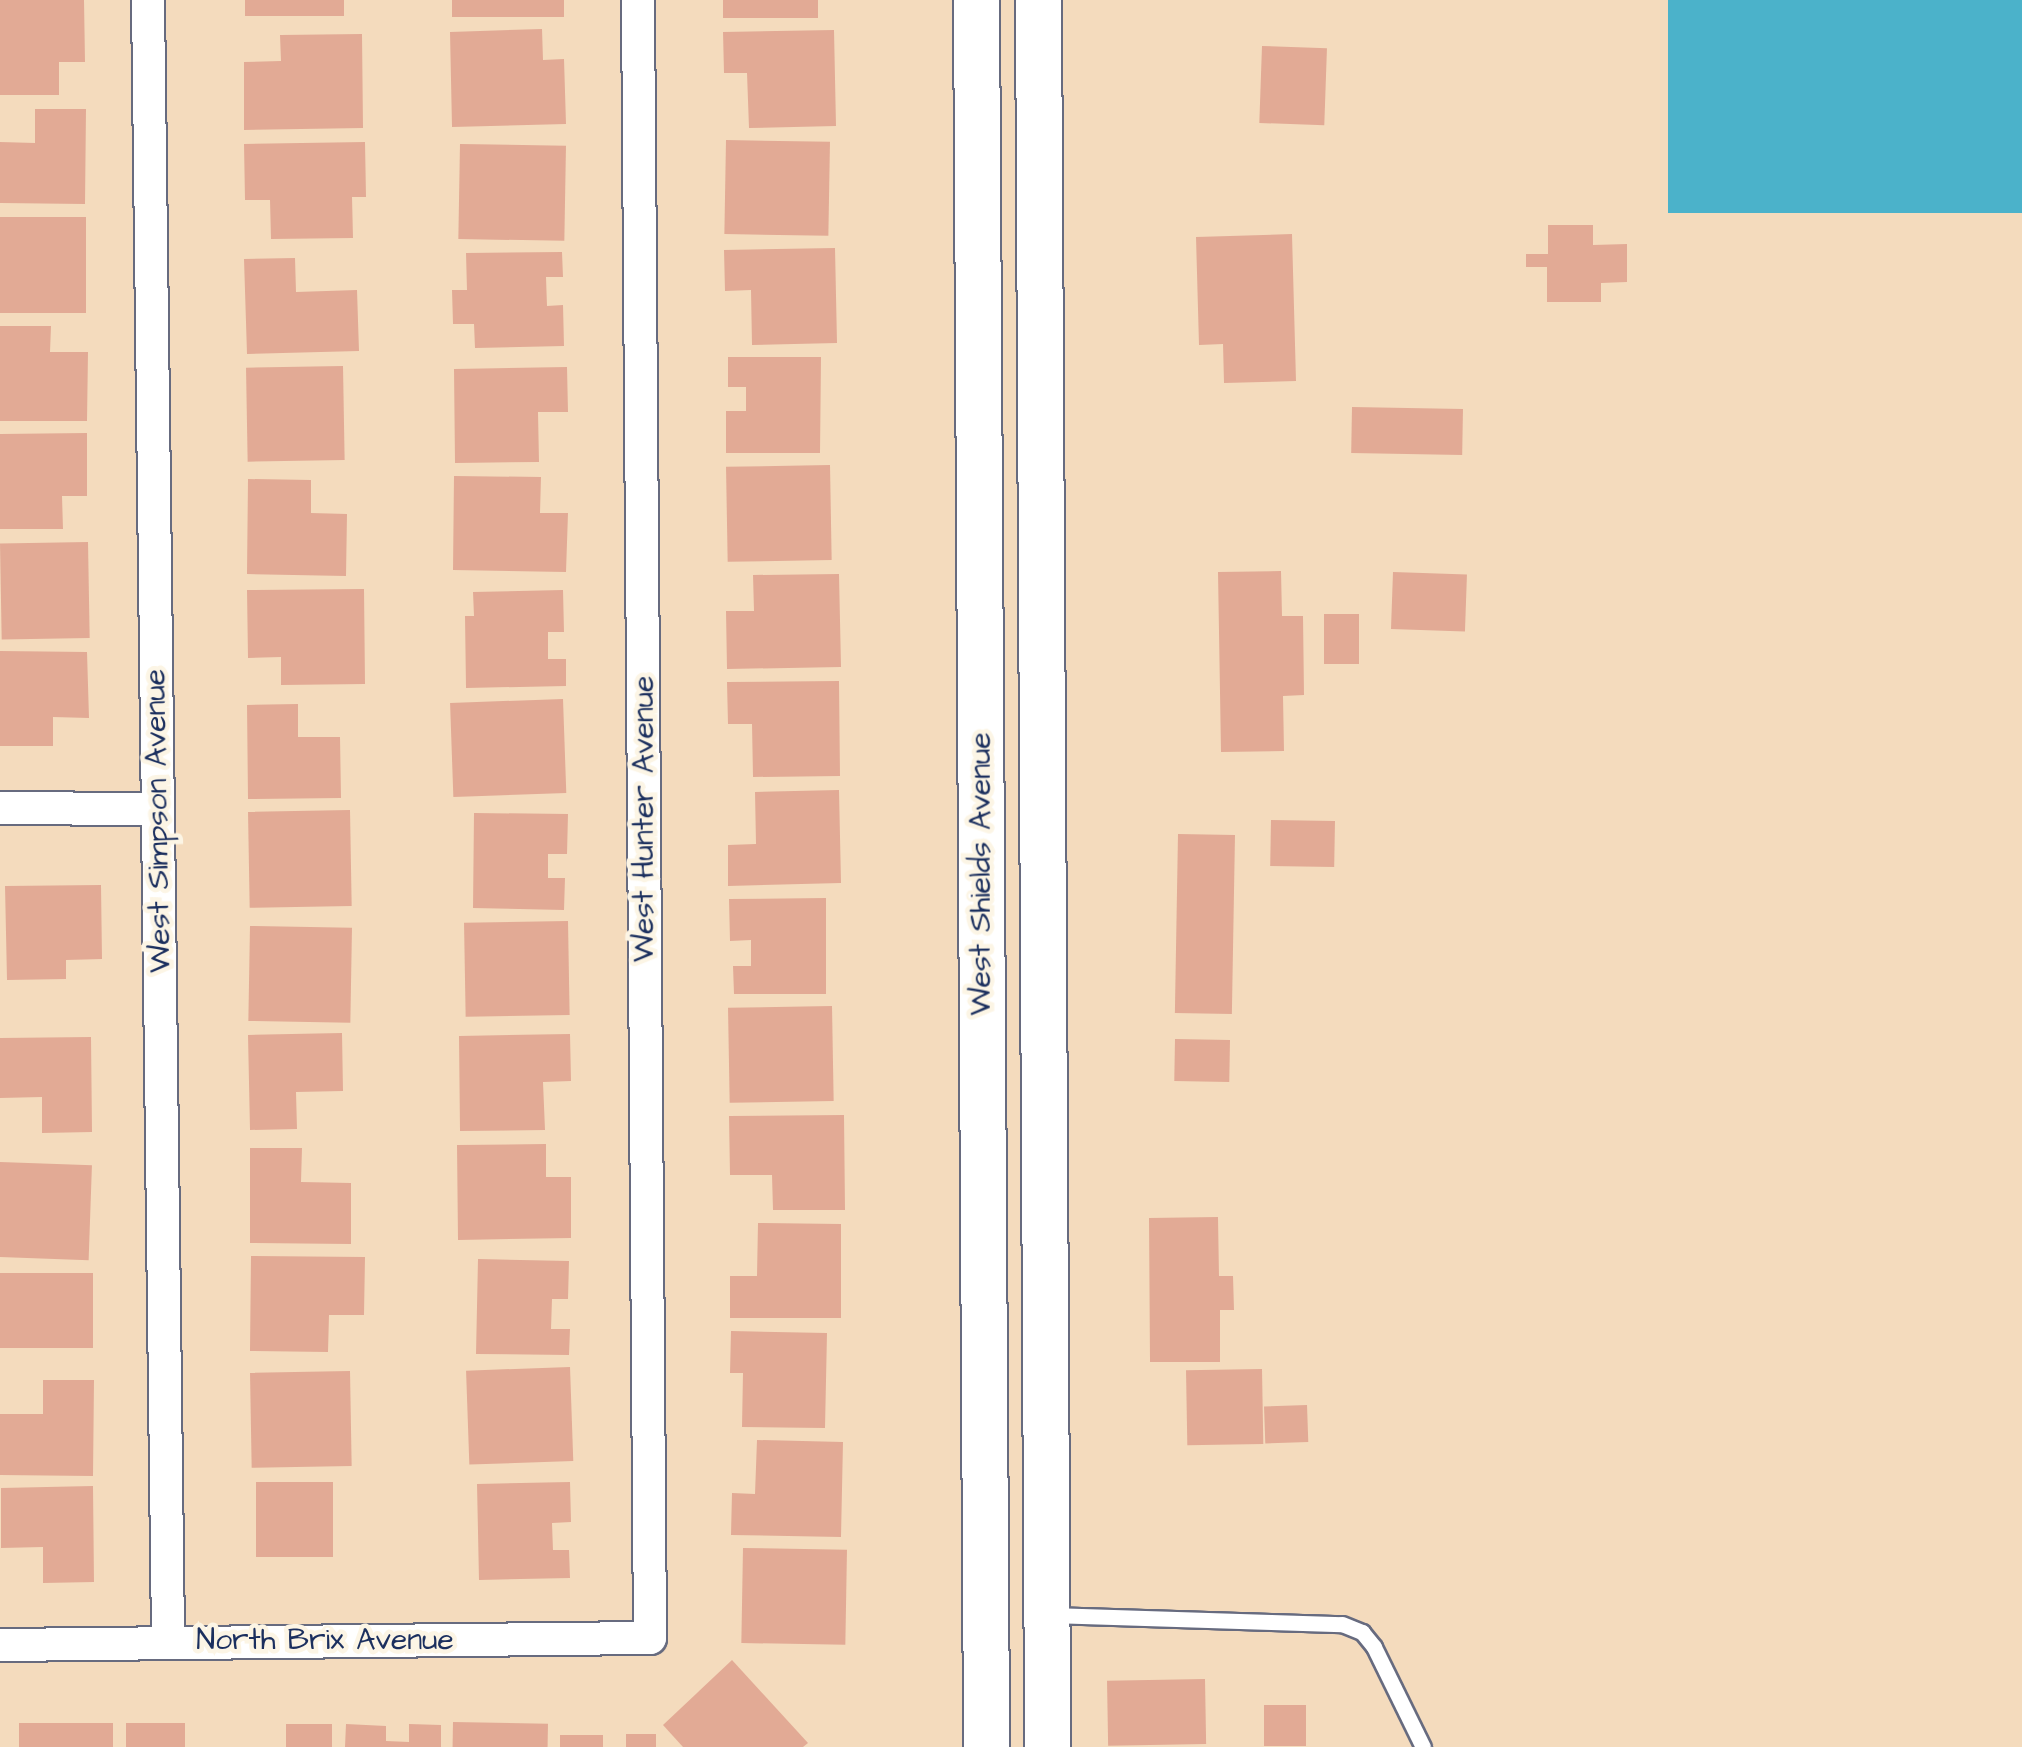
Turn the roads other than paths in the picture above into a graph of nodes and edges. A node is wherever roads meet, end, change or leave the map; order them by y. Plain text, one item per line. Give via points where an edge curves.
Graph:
1 (148, 0) edge
2 (638, 0) edge
3 (976, 0) edge
4 (1038, 0) edge
5 (0, 808) edge
6 (158, 809) junction
7 (1046, 1615) junction
8 (650, 1638) joint
9 (168, 1641) junction
10 (0, 1645) edge
11 (986, 1747) edge
12 (1047, 1747) edge
13 (1423, 1747) edge

1 - 6 street, West Simpson Avenue
2 - 8 street, West Hunter Avenue
3 - 11 street, West Shields Avenue
4 - 7 street, West Shields Avenue
5 - 6 street
6 - 9 street, West Simpson Avenue
7 - 12 street, West Shields Avenue
7 - 13 lane via 1342,1624 1374,1646
8 - 9 street, North Brix Avenue
9 - 10 street, North Brix Avenue

